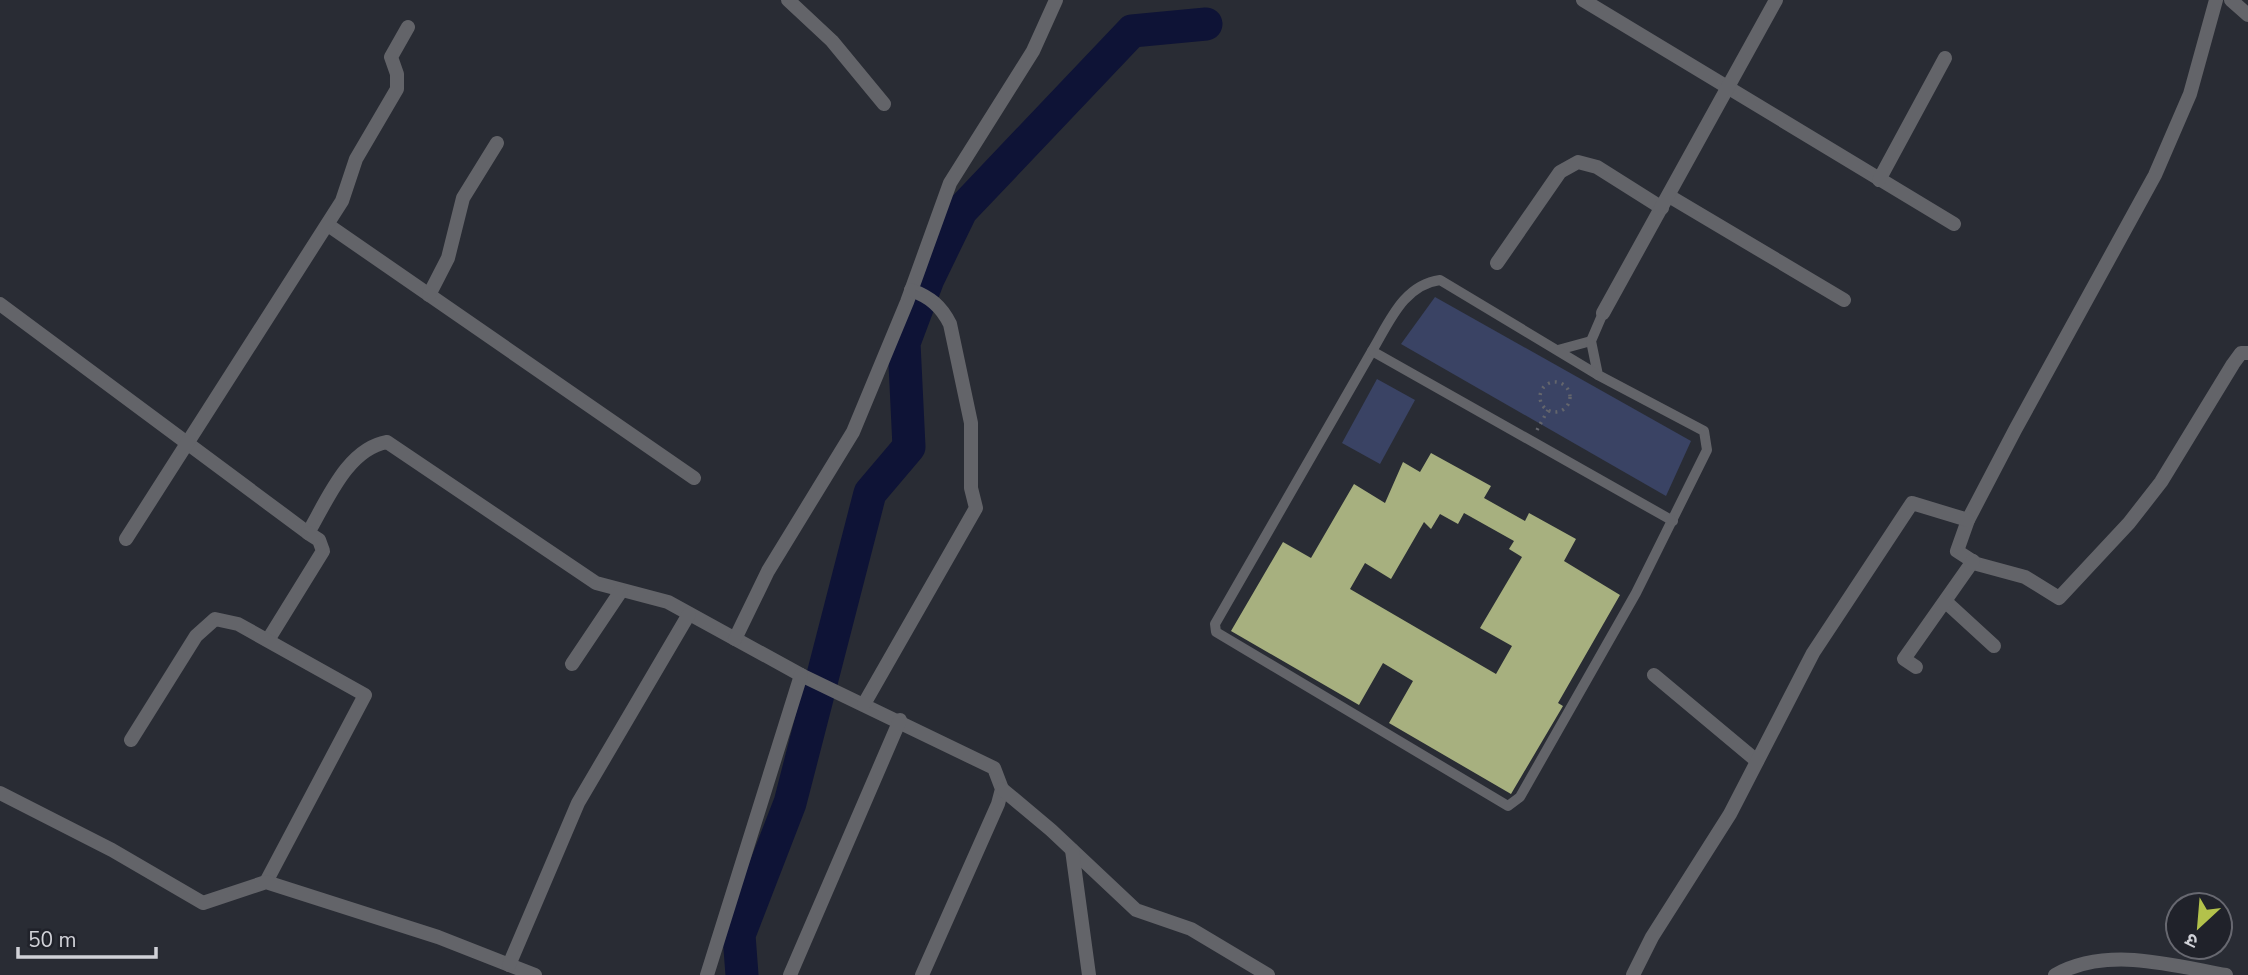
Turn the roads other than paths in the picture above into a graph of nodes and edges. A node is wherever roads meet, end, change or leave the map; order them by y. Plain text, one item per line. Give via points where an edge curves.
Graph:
1 (788, 0) edge
2 (1056, 0) edge
3 (1583, 0) edge
4 (1776, 0) edge
5 (2216, 0) edge
6 (2231, 0) edge
7 (2248, 15) edge
8 (408, 27) dead end
9 (1945, 58) dead end
10 (1728, 90) junction
11 (884, 104) dead end
12 (497, 144) dead end
13 (1879, 180) junction
14 (1665, 202) junction
15 (1954, 224) dead end
16 (328, 225) junction
17 (1497, 263) dead end
18 (920, 293) junction
19 (429, 295) junction
20 (1844, 300) dead end
21 (0, 304) edge
22 (1603, 313) joint
23 (1591, 341) junction
24 (1558, 350) junction
25 (1372, 351) junction
26 (2248, 353) edge
27 (1598, 375) junction
28 (188, 444) junction
29 (694, 478) dead end
30 (1968, 520) junction
31 (1673, 521) junction
32 (308, 533) junction
33 (126, 539) dead end
34 (1973, 561) junction
35 (621, 591) junction
36 (1946, 602) junction
37 (689, 614) junction
38 (735, 639) junction
39 (268, 640) junction
40 (1994, 646) dead end
41 (572, 664) dead end
42 (1916, 667) dead end
43 (1654, 675) dead end
44 (805, 676) junction
45 (864, 704) junction
46 (900, 720) junction
47 (131, 740) dead end
48 (1757, 761) junction
49 (1002, 789) junction
50 (0, 793) edge
51 (1072, 850) junction
52 (267, 883) junction
53 (509, 965) junction
54 (924, 974) edge
55 (535, 975) edge
56 (707, 975) edge
57 (790, 975) edge
58 (1089, 975) edge
59 (1268, 975) edge
60 (1633, 975) edge
61 (2055, 975) edge
62 (2225, 975) edge

1 - 11 street via 825,33
2 - 18 street via 1032,51 950,183
3 - 10 street
4 - 10 street
5 - 30 street via 2190,94 2155,175
6 - 7 street
8 - 16 street via 391,57 397,89 356,159 342,201
9 - 13 street
10 - 13 street
10 - 14 street
12 - 19 street via 463,198 448,258
13 - 15 street
14 - 17 street via 1578,162 1560,172
14 - 20 street
14 - 22 street
16 - 19 street
16 - 28 street
18 - 38 street via 853,432 768,571
18 - 45 street via 943,310 950,324 971,423 971,488 976,508
19 - 29 street
21 - 28 street
22 - 23 lane
23 - 24 lane
23 - 27 lane
24 - 25 lane via 1440,279 1414,289
24 - 27 lane
25 - 31 lane
25 - 31 lane via 1215,624 1216,632 1502,803 1514,803 1520,797
26 - 34 street via 2241,353 2233,364 2145,503 2059,598 2025,577
27 - 31 lane via 1704,431 1704,461
28 - 32 street
28 - 33 street
30 - 34 street via 1957,551
30 - 48 street via 1912,503 1813,653
32 - 35 street via 351,464 374,444 387,442 578,572
32 - 39 street via 319,540 323,551
34 - 36 street
35 - 37 street via 657,597
35 - 41 street
36 - 40 street
36 - 42 street via 1904,659
37 - 38 street
37 - 53 street via 578,803
38 - 44 street
39 - 47 street via 224,619 206,625
39 - 52 street via 365,695
43 - 48 street
44 - 45 street
44 - 56 street
45 - 46 street
46 - 49 street via 994,768
46 - 57 street
48 - 60 street
49 - 51 street
49 - 54 street
50 - 52 street via 113,850 203,903
51 - 58 street
51 - 59 street via 1136,910 1191,929
52 - 53 street via 438,937
53 - 55 street
61 - 62 street via 2091,961 2120,960

